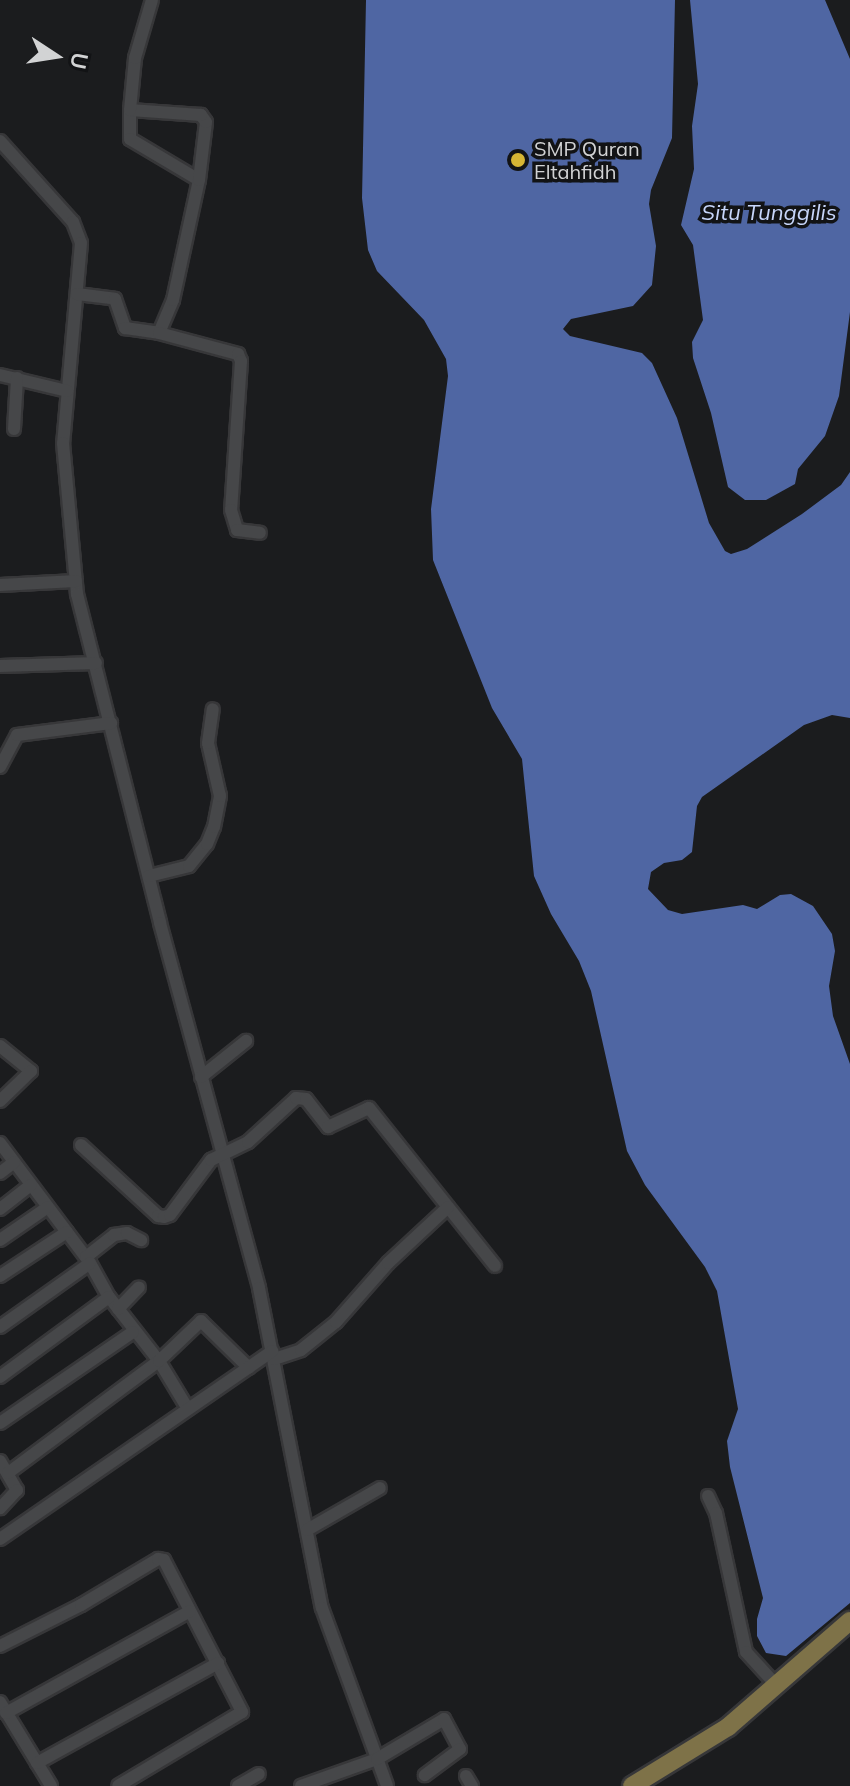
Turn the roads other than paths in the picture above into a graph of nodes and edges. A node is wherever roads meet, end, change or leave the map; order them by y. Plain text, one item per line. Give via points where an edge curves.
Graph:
1 (152, 0) edge
2 (130, 110) junction
3 (0, 141) edge
4 (199, 180) junction
5 (77, 294) junction
6 (159, 333) junction
7 (0, 375) edge
8 (17, 378) junction
9 (67, 391) junction
10 (14, 429) dead end
11 (260, 533) dead end
12 (76, 581) junction
13 (0, 585) edge
14 (96, 663) junction
15 (0, 666) edge
16 (213, 709) dead end
17 (111, 723) junction
18 (0, 767) edge
19 (149, 876) junction
20 (246, 1041) dead end
21 (0, 1046) edge
22 (201, 1077) junction
23 (0, 1101) edge
24 (0, 1143) edge
25 (81, 1145) dead end
26 (222, 1152) junction
27 (14, 1162) junction
28 (0, 1173) edge
29 (31, 1185) junction
30 (48, 1207) junction
31 (448, 1207) junction
32 (0, 1209) edge
33 (67, 1232) junction
34 (0, 1240) edge
35 (141, 1240) dead end
36 (88, 1260) junction
37 (495, 1266) dead end
38 (0, 1276) edge
39 (139, 1287) dead end
40 (109, 1297) junction
41 (118, 1309) junction
42 (0, 1327) edge
43 (133, 1332) junction
44 (273, 1355) junction
45 (159, 1361) junction
46 (249, 1368) junction
47 (0, 1377) edge
48 (188, 1409) junction
49 (0, 1423) edge
50 (0, 1461) edge
51 (8, 1473) junction
52 (380, 1488) dead end
53 (708, 1496) dead end
54 (0, 1508) edge
55 (307, 1530) junction
56 (0, 1539) edge
57 (190, 1611) junction
58 (850, 1621) edge
59 (0, 1646) edge
60 (218, 1663) junction
61 (777, 1686) junction
62 (3, 1708) edge
63 (377, 1759) junction
64 (37, 1763) junction
65 (259, 1774) dead end
66 (425, 1775) dead end
67 (51, 1786) edge
68 (118, 1786) edge
69 (238, 1786) edge
70 (301, 1786) edge
71 (387, 1786) edge
72 (632, 1786) edge

1 - 2 street via 135,58
2 - 4 street via 130,139
2 - 4 street via 204,116
3 - 5 street via 73,222 81,243
4 - 6 street via 173,300
5 - 6 street via 115,299 125,328
5 - 9 street
6 - 11 street via 238,354 231,510 237,530
7 - 8 street
8 - 9 street
8 - 10 street
9 - 12 street via 63,443
12 - 13 street
12 - 14 street
14 - 15 street
14 - 17 street
16 - 19 street via 208,743 220,796 214,827 189,866
17 - 18 street via 17,735
17 - 19 street
19 - 22 street
20 - 22 street
21 - 23 street via 31,1071
22 - 26 street
24 - 27 street
25 - 26 street via 164,1217
26 - 31 street via 248,1142 296,1098 306,1099 328,1127 367,1108
26 - 44 street
27 - 28 street
27 - 29 street
29 - 30 street
29 - 32 street
30 - 33 street
30 - 34 street
31 - 37 street
31 - 44 street via 336,1322 301,1350
33 - 36 street
33 - 38 street
35 - 36 street via 127,1233 114,1235
36 - 40 street
36 - 42 street
39 - 41 street
40 - 41 street
40 - 47 street
41 - 43 street
43 - 45 street
43 - 49 street
44 - 46 street
44 - 55 street
45 - 46 street via 204,1321
45 - 48 street
45 - 51 street
46 - 48 street
48 - 56 street
50 - 51 street
51 - 54 street via 17,1490
52 - 55 street
53 - 61 street via 746,1652
55 - 63 street via 325,1617
57 - 59 street via 164,1560 158,1559
57 - 60 street
57 - 62 street
58 - 61 main road
60 - 64 street
60 - 68 street via 241,1714
61 - 72 main road via 728,1727
62 - 64 street
63 - 66 street via 444,1719 460,1749
63 - 70 street
63 - 71 street
64 - 67 street
65 - 69 street

